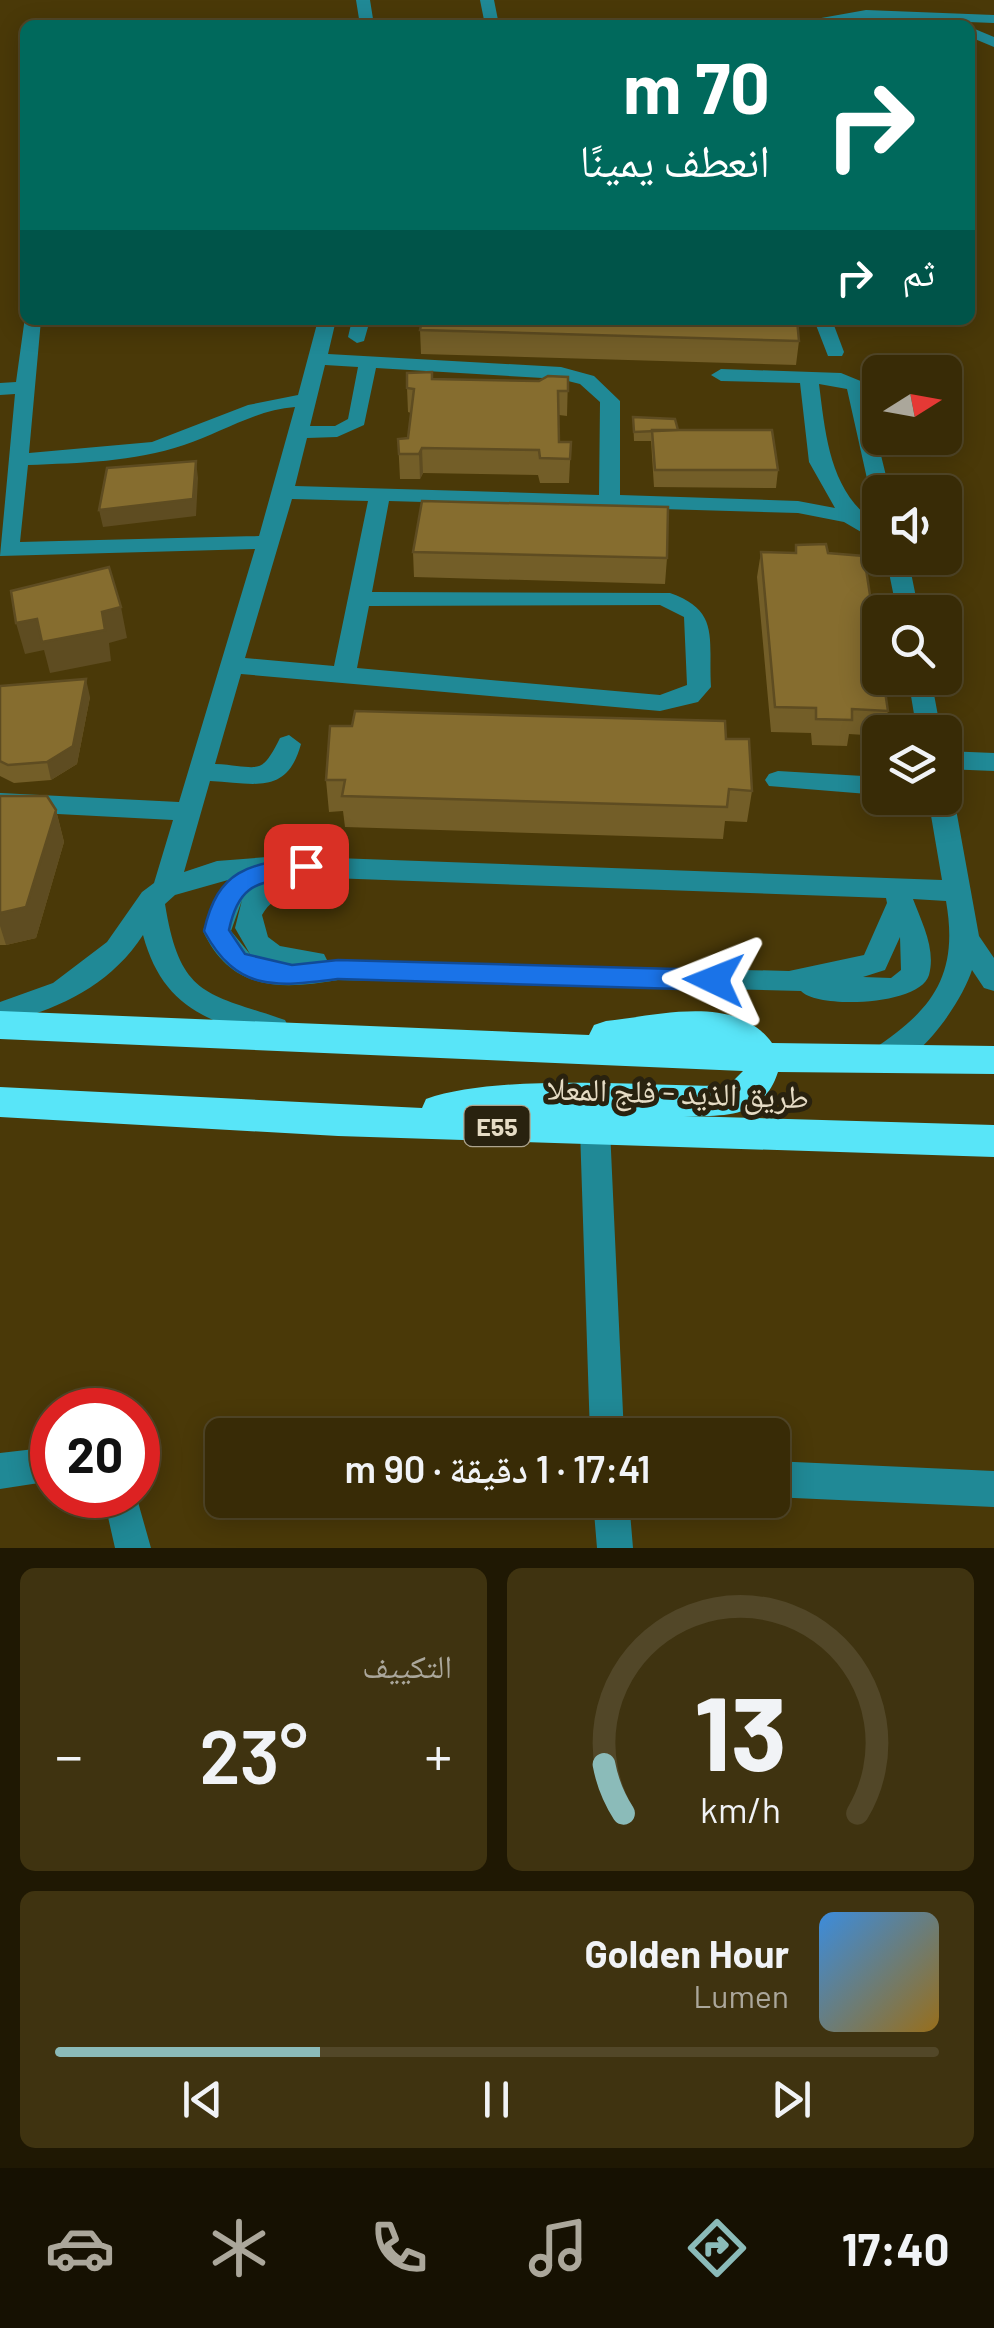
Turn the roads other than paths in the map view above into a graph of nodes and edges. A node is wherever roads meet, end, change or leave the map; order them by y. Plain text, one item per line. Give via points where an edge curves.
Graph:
1 (892, 0) edge
2 (934, 16) junction
3 (994, 19) edge
4 (824, 20) edge
5 (944, 20) edge
6 (32, 325) edge
7 (326, 325) edge
8 (825, 325) edge
9 (835, 352) dead end
10 (317, 359) junction
11 (368, 362) junction
12 (721, 375) dead end
13 (809, 378) junction
14 (26, 387) junction
15 (0, 389) edge
16 (306, 400) junction
17 (299, 431) junction
18 (18, 459) junction
19 (819, 462) junction
20 (877, 475) edge
21 (284, 492) junction
22 (380, 495) junction
23 (609, 503) junction
24 (771, 506) junction
25 (862, 512) edge
26 (862, 519) edge
27 (268, 542) junction
28 (5, 548) edge
29 (359, 598) junction
30 (232, 665) junction
31 (344, 673) junction
32 (289, 744) dead end
33 (962, 761) edge
34 (994, 762) edge
35 (200, 772) junction
36 (778, 780) dead end
37 (862, 785) edge
38 (0, 802) edge
39 (188, 812) junction
40 (944, 815) edge
41 (280, 866) junction
42 (359, 873) junction
43 (957, 891) junction
44 (158, 894) junction
45 (898, 898) junction
46 (966, 938) junction
47 (338, 970) junction
48 (994, 980) edge
49 (788, 982) junction
50 (0, 1014) edge
51 (0, 1025) edge
52 (318, 1038) junction
53 (763, 1058) junction
54 (882, 1058) junction
55 (994, 1060) edge
56 (0, 1102) edge
57 (388, 1122) junction
58 (596, 1129) junction
59 (994, 1141) edge
60 (606, 1418) edge
61 (30, 1467) edge
62 (0, 1471) edge
63 (790, 1480) edge
64 (994, 1489) edge
65 (126, 1518) edge
66 (612, 1518) edge
67 (133, 1548) edge
68 (615, 1548) edge

1 - 2 street
2 - 3 street
2 - 4 street
2 - 5 street
6 - 14 street
7 - 10 street
8 - 9 street
10 - 11 street
10 - 16 street
11 - 17 street via 352,427
11 - 23 street via 587,380 610,401
12 - 13 street
13 - 19 street
13 - 20 street via 841,379 860,391
14 - 15 street
14 - 18 street
16 - 17 street
16 - 18 street via 256,407 145,450
17 - 21 street
18 - 28 street
19 - 24 street via 807,484
19 - 25 street
21 - 22 street
21 - 27 street
22 - 23 street
22 - 29 street
23 - 24 street
24 - 26 street
27 - 28 street
27 - 30 street
29 - 31 street
29 - 31 street via 676,602 698,624 699,687 660,703
30 - 31 street
30 - 35 street
32 - 35 street via 283,765 267,775
33 - 34 street
35 - 39 street
36 - 37 street
38 - 39 street
39 - 44 street
40 - 43 street
41 - 42 street
41 - 44 street via 217,871
41 - 47 street via 233,889 223,902 220,942 253,969 292,975
42 - 45 street
42 - 47 street via 276,886 248,918 255,943 266,952
43 - 45 street
43 - 46 street
44 - 50 street via 118,950 74,987
44 - 52 street via 156,950 187,996 222,1016
45 - 49 street via 874,962
45 - 49 street via 918,956 908,983 842,991
46 - 48 street
46 - 54 street via 962,966 934,1018
47 - 49 street
51 - 52 highway
52 - 53 highway via 463,1046 721,1026 746,1033
53 - 54 highway, طريق الذيد - فلج المعلا
53 - 57 highway via 759,1082 731,1101 512,1101
54 - 55 highway, طريق الذيد - فلج المعلا
56 - 57 highway, طريق الذيد - فلج المعلا / E55
57 - 58 highway, طريق الذيد - فلج المعلا / E55
58 - 59 highway, طريق الذيد - فلج المعلا / E55
58 - 60 street
61 - 62 street
63 - 64 street
65 - 67 street
66 - 68 street

